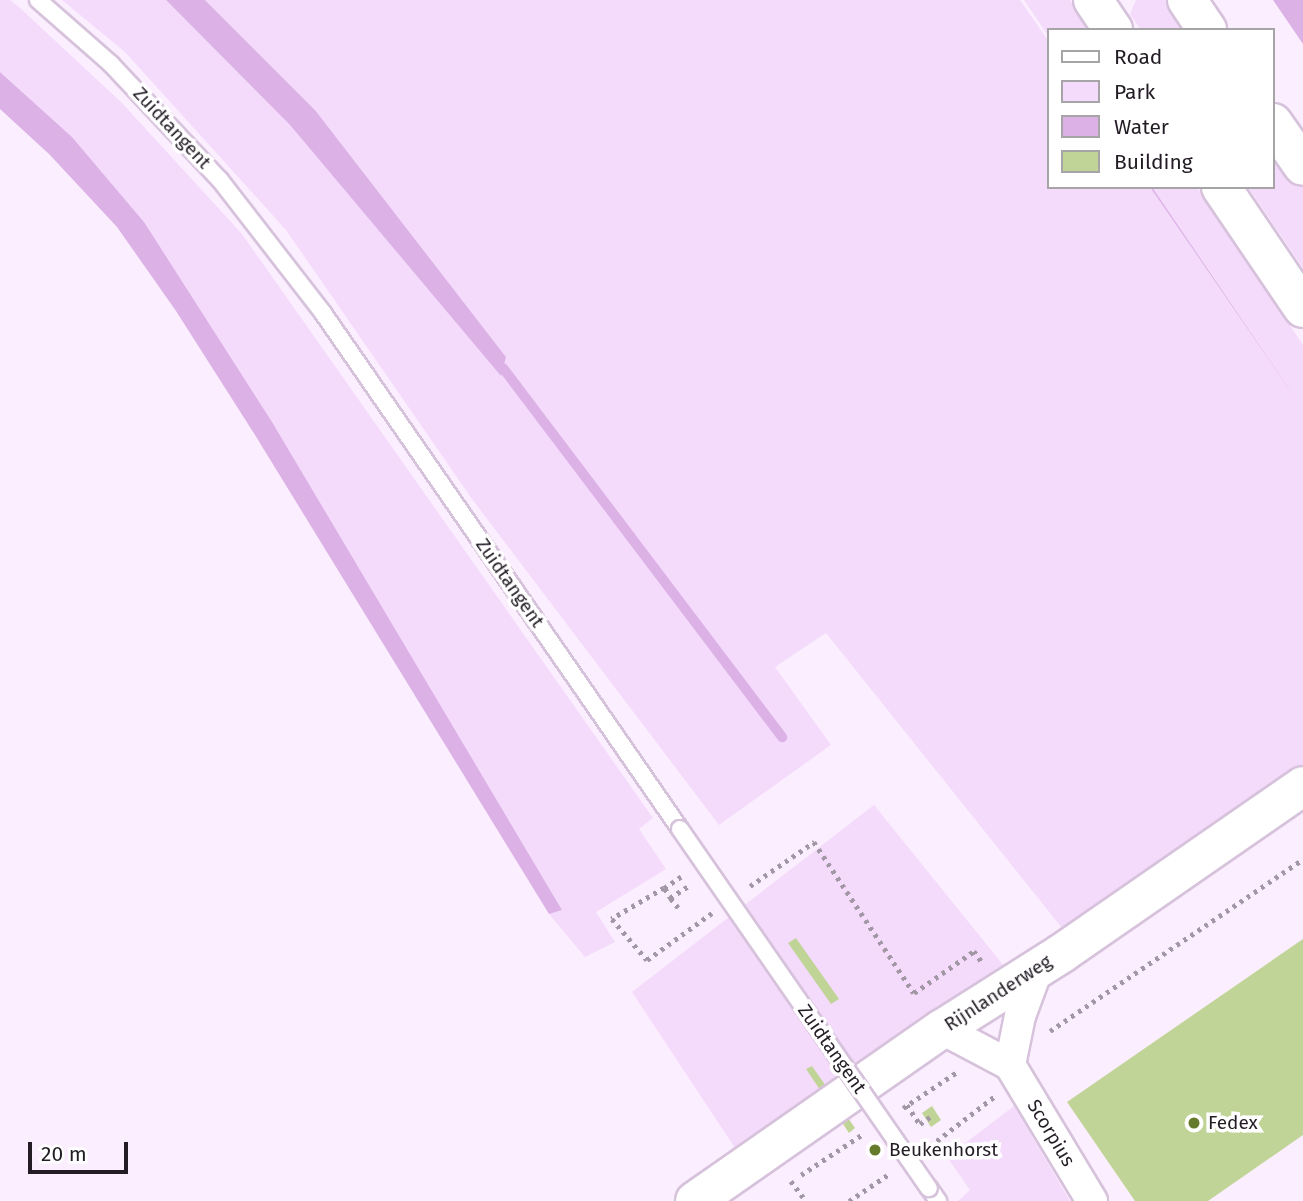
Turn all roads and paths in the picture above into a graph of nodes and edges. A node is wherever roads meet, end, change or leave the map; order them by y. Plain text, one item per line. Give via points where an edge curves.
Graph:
1 (38, 0) edge
2 (1187, 0) edge
3 (1206, 28) edge
4 (1275, 127) edge
5 (1303, 166) edge
6 (1222, 189) edge
7 (1303, 308) edge
8 (1303, 786) edge
9 (683, 874) dead end
10 (664, 888) junction
11 (742, 892) dead end
12 (696, 894) dead end
13 (704, 904) dead end
14 (721, 907) dead end
15 (711, 914) junction
16 (1038, 967) junction
17 (1003, 990) junction
18 (942, 1029) junction
19 (1010, 1065) junction
20 (999, 1093) dead end
21 (907, 1105) dead end
22 (915, 1128) dead end
23 (928, 1148) dead end
24 (891, 1173) dead end
25 (791, 1181) dead end
26 (934, 1194) edge
27 (695, 1201) edge
28 (806, 1201) edge
29 (849, 1201) edge
30 (1092, 1201) edge

1 - 26 lane, Zuidtangent, bridge via 111,64 220,180 323,313
2 - 3 street
4 - 5 street
6 - 7 street
8 - 16 street, Rijnlanderweg
9 - 10 path
10 - 12 path via 671,898 678,908 670,898 680,891 689,884
10 - 15 path via 611,919 647,960
11 - 17 path via 814,842 914,993 974,951
13 - 15 path
14 - 15 path
16 - 17 street, Rijnlanderweg
16 - 19 street via 1020,1016
17 - 18 street, Rijnlanderweg
18 - 19 street
18 - 27 street, Rijnlanderweg
19 - 30 street, Scorpius
20 - 23 path
21 - 22 path via 920,1124 930,1117
24 - 29 path
25 - 28 path

